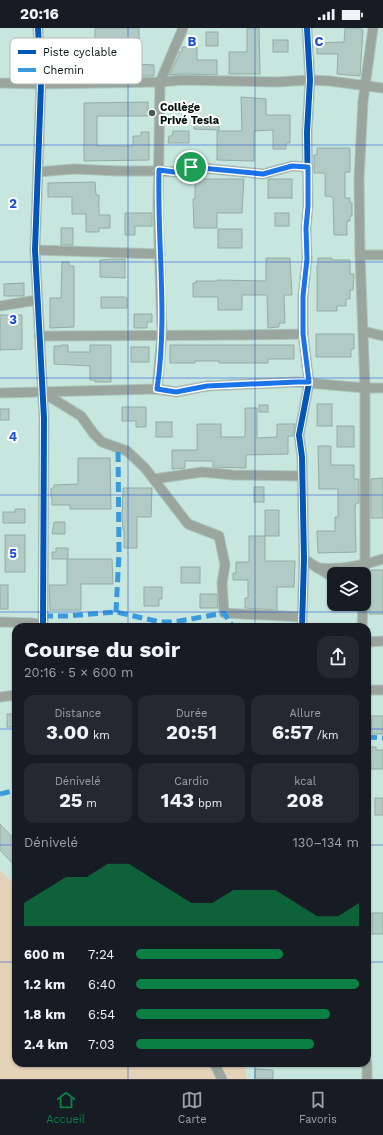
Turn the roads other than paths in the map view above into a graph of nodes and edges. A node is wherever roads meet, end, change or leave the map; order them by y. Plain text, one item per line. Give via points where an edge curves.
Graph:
1 (38, 28) edge
2 (183, 28) edge
3 (307, 28) edge
4 (374, 28) edge
5 (39, 38) edge
6 (310, 80) junction
7 (142, 82) edge
8 (160, 82) junction
9 (0, 83) edge
10 (10, 83) edge
11 (41, 84) edge
12 (365, 86) junction
13 (383, 88) edge
14 (308, 167) junction
15 (159, 170) junction
16 (38, 172) junction
17 (35, 250) junction
18 (160, 254) junction
19 (360, 255) junction
20 (383, 255) edge
21 (37, 300) junction
22 (0, 306) edge
23 (363, 331) junction
24 (162, 334) junction
25 (303, 334) junction
26 (39, 336) junction
27 (383, 336) edge
28 (309, 382) junction
29 (365, 388) junction
30 (383, 388) edge
31 (157, 389) junction
32 (42, 392) junction
33 (0, 393) edge
34 (302, 476) junction
35 (154, 479) junction
36 (304, 559) junction
37 (383, 559) edge
38 (365, 564) junction
39 (365, 567) edge
40 (317, 568) junction
41 (327, 574) edge
42 (363, 611) edge
43 (302, 617) junction
44 (0, 622) edge
45 (33, 623) edge
46 (43, 623) edge
47 (302, 623) edge
48 (362, 623) edge
49 (383, 641) edge
50 (371, 642) edge
51 (371, 690) edge
52 (383, 690) edge
53 (12, 696) edge
54 (0, 697) edge
55 (216, 1067) edge
56 (367, 1067) edge
57 (222, 1079) edge
58 (367, 1079) edge

1 - 5 street
2 - 8 street
3 - 6 street
4 - 12 street
6 - 8 street
6 - 12 street
6 - 14 street
7 - 8 street
8 - 15 street
9 - 10 street
11 - 16 street
12 - 13 street
12 - 19 street via 359,179
14 - 15 street via 292,166 263,174 191,167 174,172
14 - 25 street
15 - 16 street via 74,169
15 - 18 street
16 - 17 street
17 - 18 street
17 - 21 street
18 - 24 street
19 - 20 street
19 - 23 street
21 - 22 street
21 - 26 street
23 - 27 street
23 - 29 street
24 - 25 street
24 - 26 street
24 - 31 street
25 - 28 street
26 - 32 street
28 - 29 street
28 - 31 street via 207,386 176,392
28 - 34 street via 299,435
29 - 30 street
29 - 38 street
31 - 32 street
32 - 33 street
32 - 35 street via 81,416 102,442 127,451
32 - 46 street
34 - 35 street via 202,472
34 - 36 street
35 - 43 street via 188,524 219,536 225,565 222,584 224,613
36 - 40 street
36 - 43 street
37 - 38 street
38 - 39 street
38 - 40 street via 346,568
40 - 41 street
42 - 48 street
43 - 47 street
44 - 45 street
49 - 50 street
51 - 52 street
53 - 54 street
55 - 57 street
56 - 58 street

